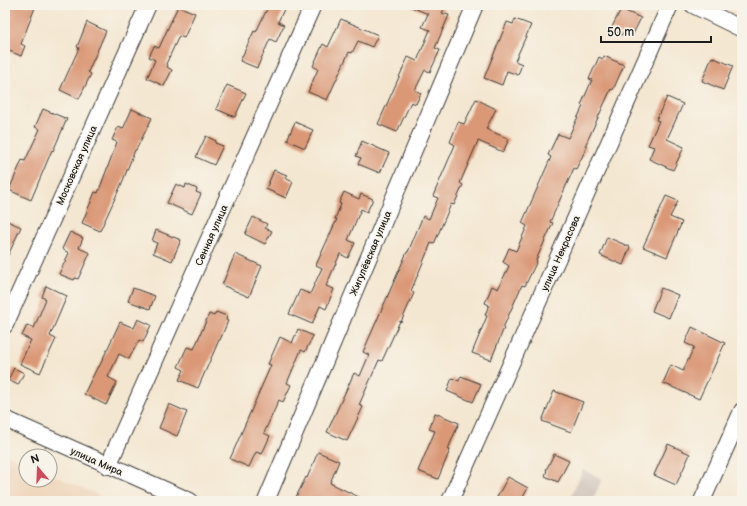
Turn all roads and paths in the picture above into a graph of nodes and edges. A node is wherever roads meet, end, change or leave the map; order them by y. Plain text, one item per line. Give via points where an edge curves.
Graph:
1 (148, 5) edge
2 (314, 5) edge
3 (475, 5) edge
4 (670, 5) edge
5 (693, 5) edge
6 (742, 28) edge
7 (5, 325) edge
8 (742, 411) edge
9 (5, 419) edge
10 (108, 466) junction
11 (190, 501) edge
12 (266, 501) edge
13 (450, 501) edge
14 (702, 501) edge

1 - 7 street, Московская улица
2 - 10 street, Сенная улица
3 - 12 street, Жигулёвская улица
4 - 13 street, улица Некрасова
5 - 6 street
8 - 14 street
9 - 10 street, улица Мира
10 - 11 street, улица Мира

